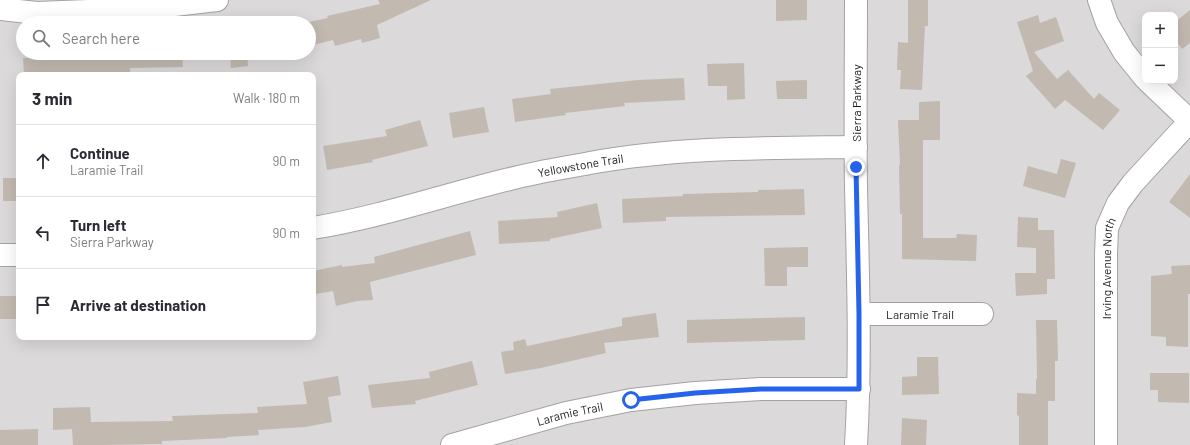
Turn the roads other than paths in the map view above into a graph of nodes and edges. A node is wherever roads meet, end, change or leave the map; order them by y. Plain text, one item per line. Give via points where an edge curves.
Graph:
1 (217, 0) edge
2 (856, 0) edge
3 (1099, 0) edge
4 (0, 9) edge
5 (1142, 74) edge
6 (1151, 84) edge
7 (1190, 121) edge
8 (856, 147) junction
9 (316, 227) edge
10 (0, 254) edge
11 (16, 254) edge
12 (859, 314) junction
13 (982, 314) dead end
14 (859, 389) junction
15 (452, 445) edge
16 (856, 445) edge
17 (1106, 445) edge

1 - 4 street via 140,9 37,13
2 - 8 street, Sierra Parkway
3 - 5 street via 1107,23 1124,52
6 - 7 street
7 - 17 street, Irving Avenue North via 1133,184 1118,204 1107,228
8 - 9 street, Yellowstone Trail via 674,152 592,162 511,178 353,221
8 - 12 street, Sierra Parkway
10 - 11 street
12 - 13 street, Laramie Trail
12 - 14 street, Sierra Parkway
14 - 15 street, Laramie Trail via 761,389 631,400 566,413
14 - 16 street, Sierra Parkway

